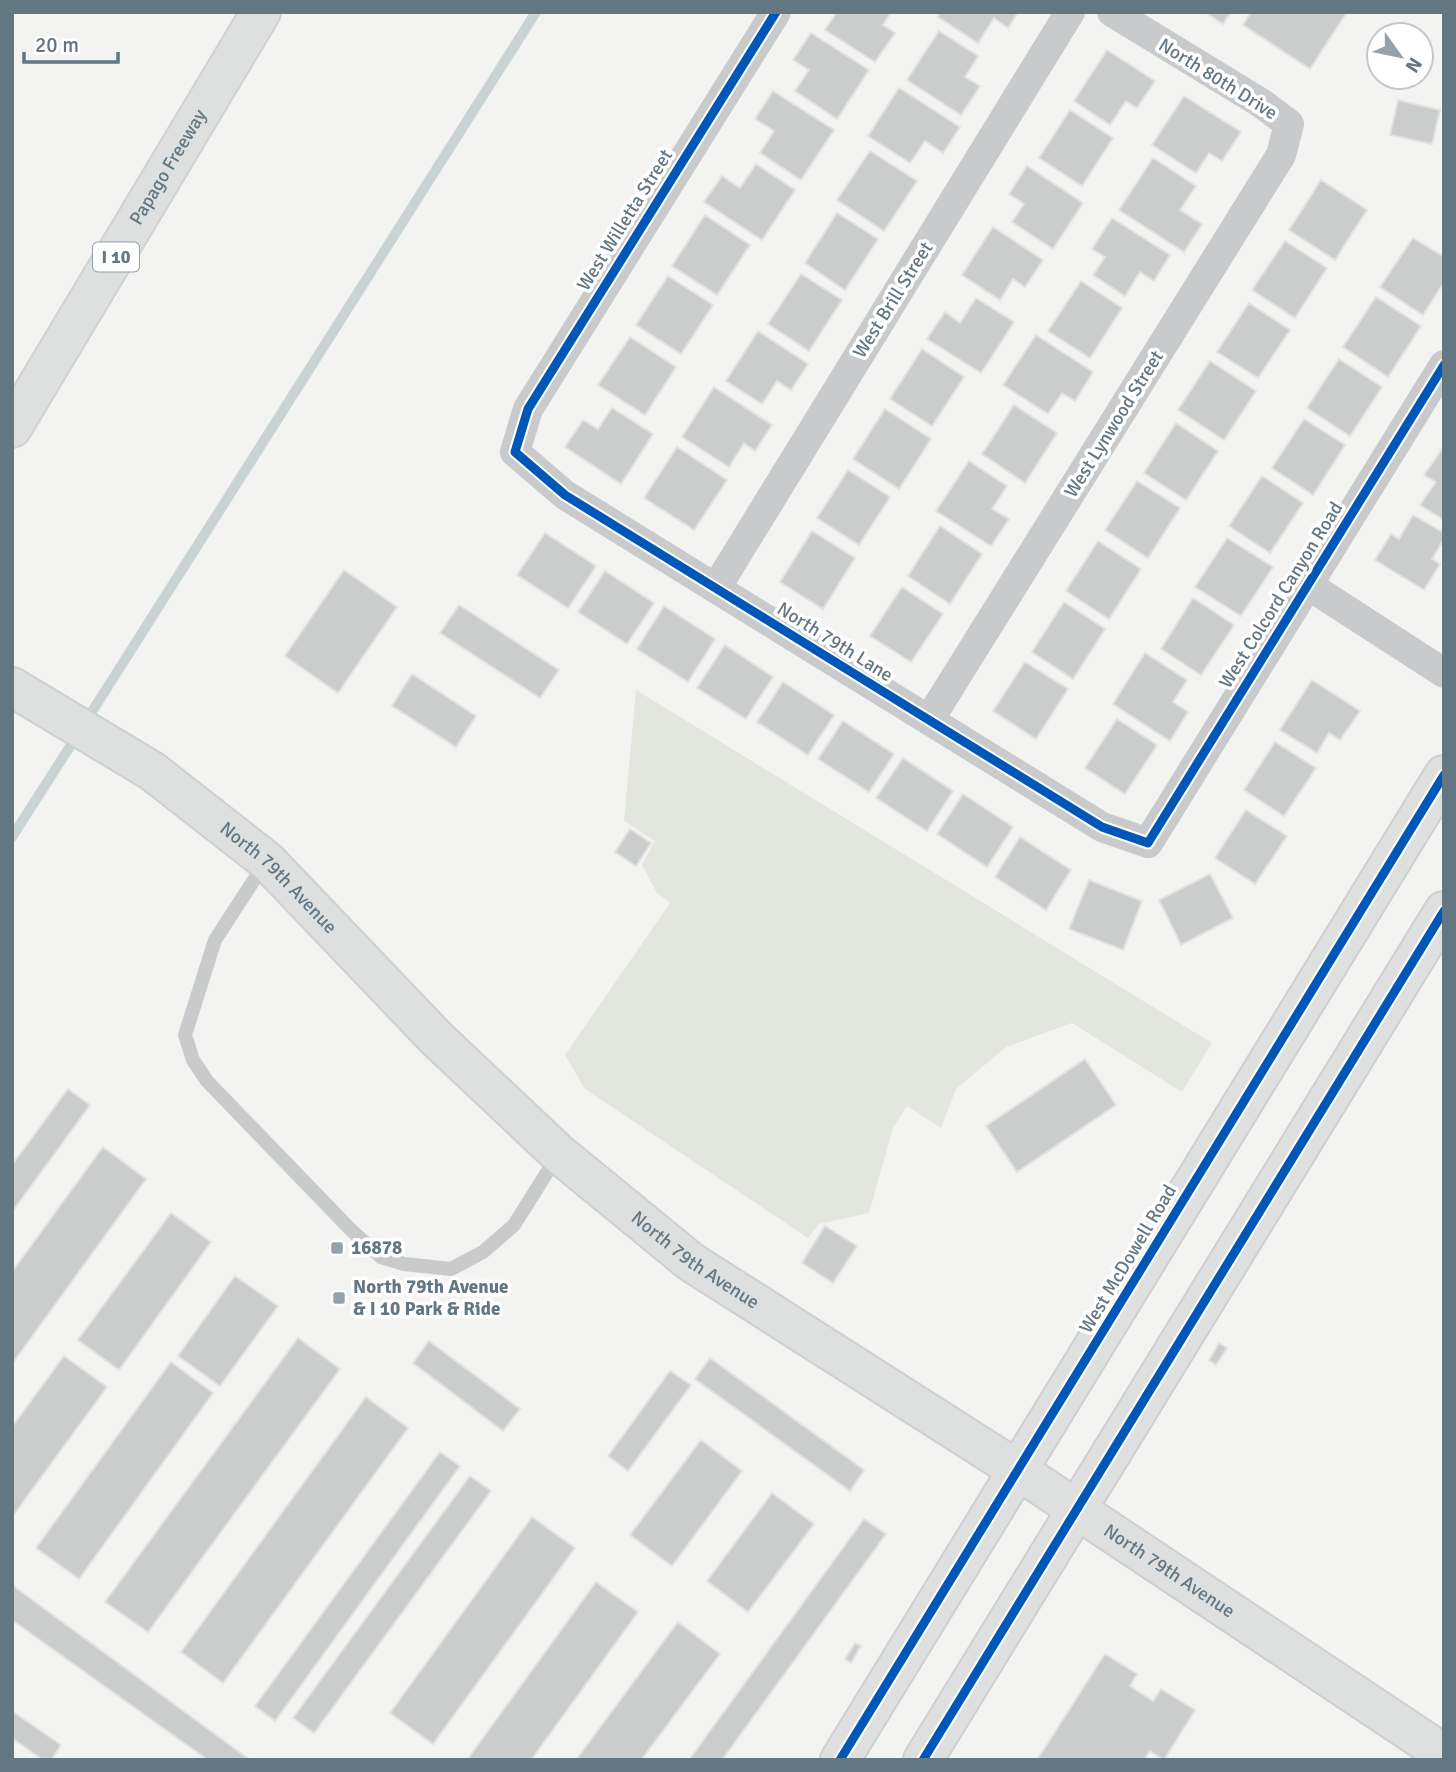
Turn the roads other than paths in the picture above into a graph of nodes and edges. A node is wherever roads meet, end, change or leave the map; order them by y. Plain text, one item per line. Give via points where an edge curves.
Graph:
1 (261, 12) edge
2 (282, 12) edge
3 (776, 12) edge
4 (1070, 12) edge
5 (1112, 12) edge
6 (220, 86) junction
7 (1289, 124) joint
8 (1444, 365) edge
9 (12, 428) edge
10 (516, 452) joint
11 (1308, 585) junction
12 (716, 588) junction
13 (1444, 673) edge
14 (12, 687) edge
15 (929, 720) junction
16 (1444, 775) edge
17 (1148, 843) joint
18 (267, 860) junction
19 (1444, 911) edge
20 (558, 1153) junction
21 (1019, 1471) junction
22 (1076, 1509) junction
23 (1444, 1754) edge
24 (840, 1760) edge
25 (923, 1760) edge

1 - 6 main road, Papago Freeway / I 10
2 - 6 main road
3 - 10 street, West Willetta Street via 528,409
4 - 12 street, West Brill Street
5 - 7 street, North 80th Drive
6 - 9 main road, Papago Freeway / I 10
7 - 15 street, West Lynwood Street via 1282,155
8 - 11 street, West Colcord Canyon Road
10 - 12 street, North 79th Lane via 565,495
11 - 13 street
11 - 17 street, West Colcord Canyon Road
12 - 15 street, North 79th Lane
14 - 18 main road, North 79th Avenue via 152,771
15 - 17 street, North 79th Lane via 1102,827
16 - 21 main road, West McDowell Road
18 - 20 main road, North 79th Avenue via 436,1038
18 - 20 lane via 215,940 185,1035 192,1060 208,1081 351,1230 381,1257 451,1269 483,1252 514,1225
19 - 22 main road
20 - 21 main road, North 79th Avenue via 691,1262
21 - 22 main road, North 79th Avenue
21 - 24 main road, West McDowell Road
22 - 23 main road, North 79th Avenue
22 - 25 main road

